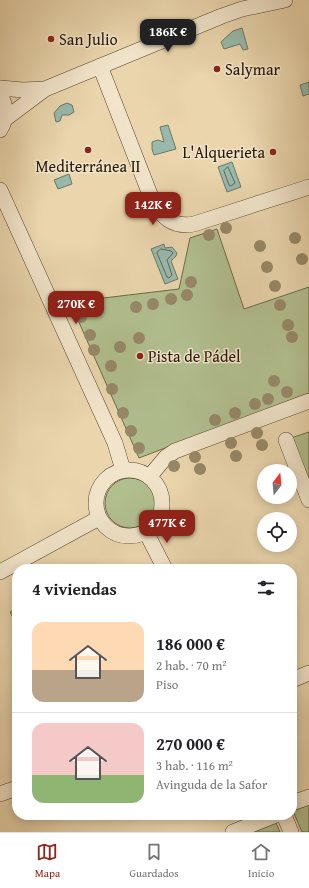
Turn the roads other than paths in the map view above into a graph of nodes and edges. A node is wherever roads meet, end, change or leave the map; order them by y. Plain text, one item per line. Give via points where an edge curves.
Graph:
1 (285, 0) edge
2 (229, 6) edge
3 (100, 66) junction
4 (0, 88) edge
5 (45, 89) junction
6 (0, 95) edge
7 (2, 128) edge
8 (309, 187) edge
9 (0, 190) edge
10 (7, 222) edge
11 (309, 401) edge
12 (286, 440) dead end
13 (123, 470) junction
14 (150, 477) junction
15 (309, 500) edge
16 (99, 518) junction
17 (146, 532) junction
18 (15, 564) edge
19 (162, 564) edge
20 (12, 565) edge
21 (0, 572) edge
22 (309, 673) edge
23 (297, 678) edge
24 (12, 790) edge
25 (0, 794) edge
26 (309, 796) edge
27 (297, 801) edge
28 (263, 820) edge
29 (286, 820) edge
30 (233, 832) edge
31 (291, 832) edge

1 - 2 street
2 - 3 street
3 - 5 street
3 - 8 street via 151,198 162,216 170,222 194,224
4 - 5 street
5 - 7 street
6 - 7 street via 6,110
9 - 10 street
10 - 13 street via 115,443
11 - 14 street via 175,451 166,457
12 - 15 street
13 - 14 street via 141,472
13 - 16 street via 101,484 95,501
14 - 17 street via 159,490 162,508 156,522
16 - 17 street via 111,531 119,535
16 - 18 street
17 - 19 street
20 - 21 street
22 - 23 street
24 - 25 street
26 - 27 street
28 - 30 street
29 - 31 street

